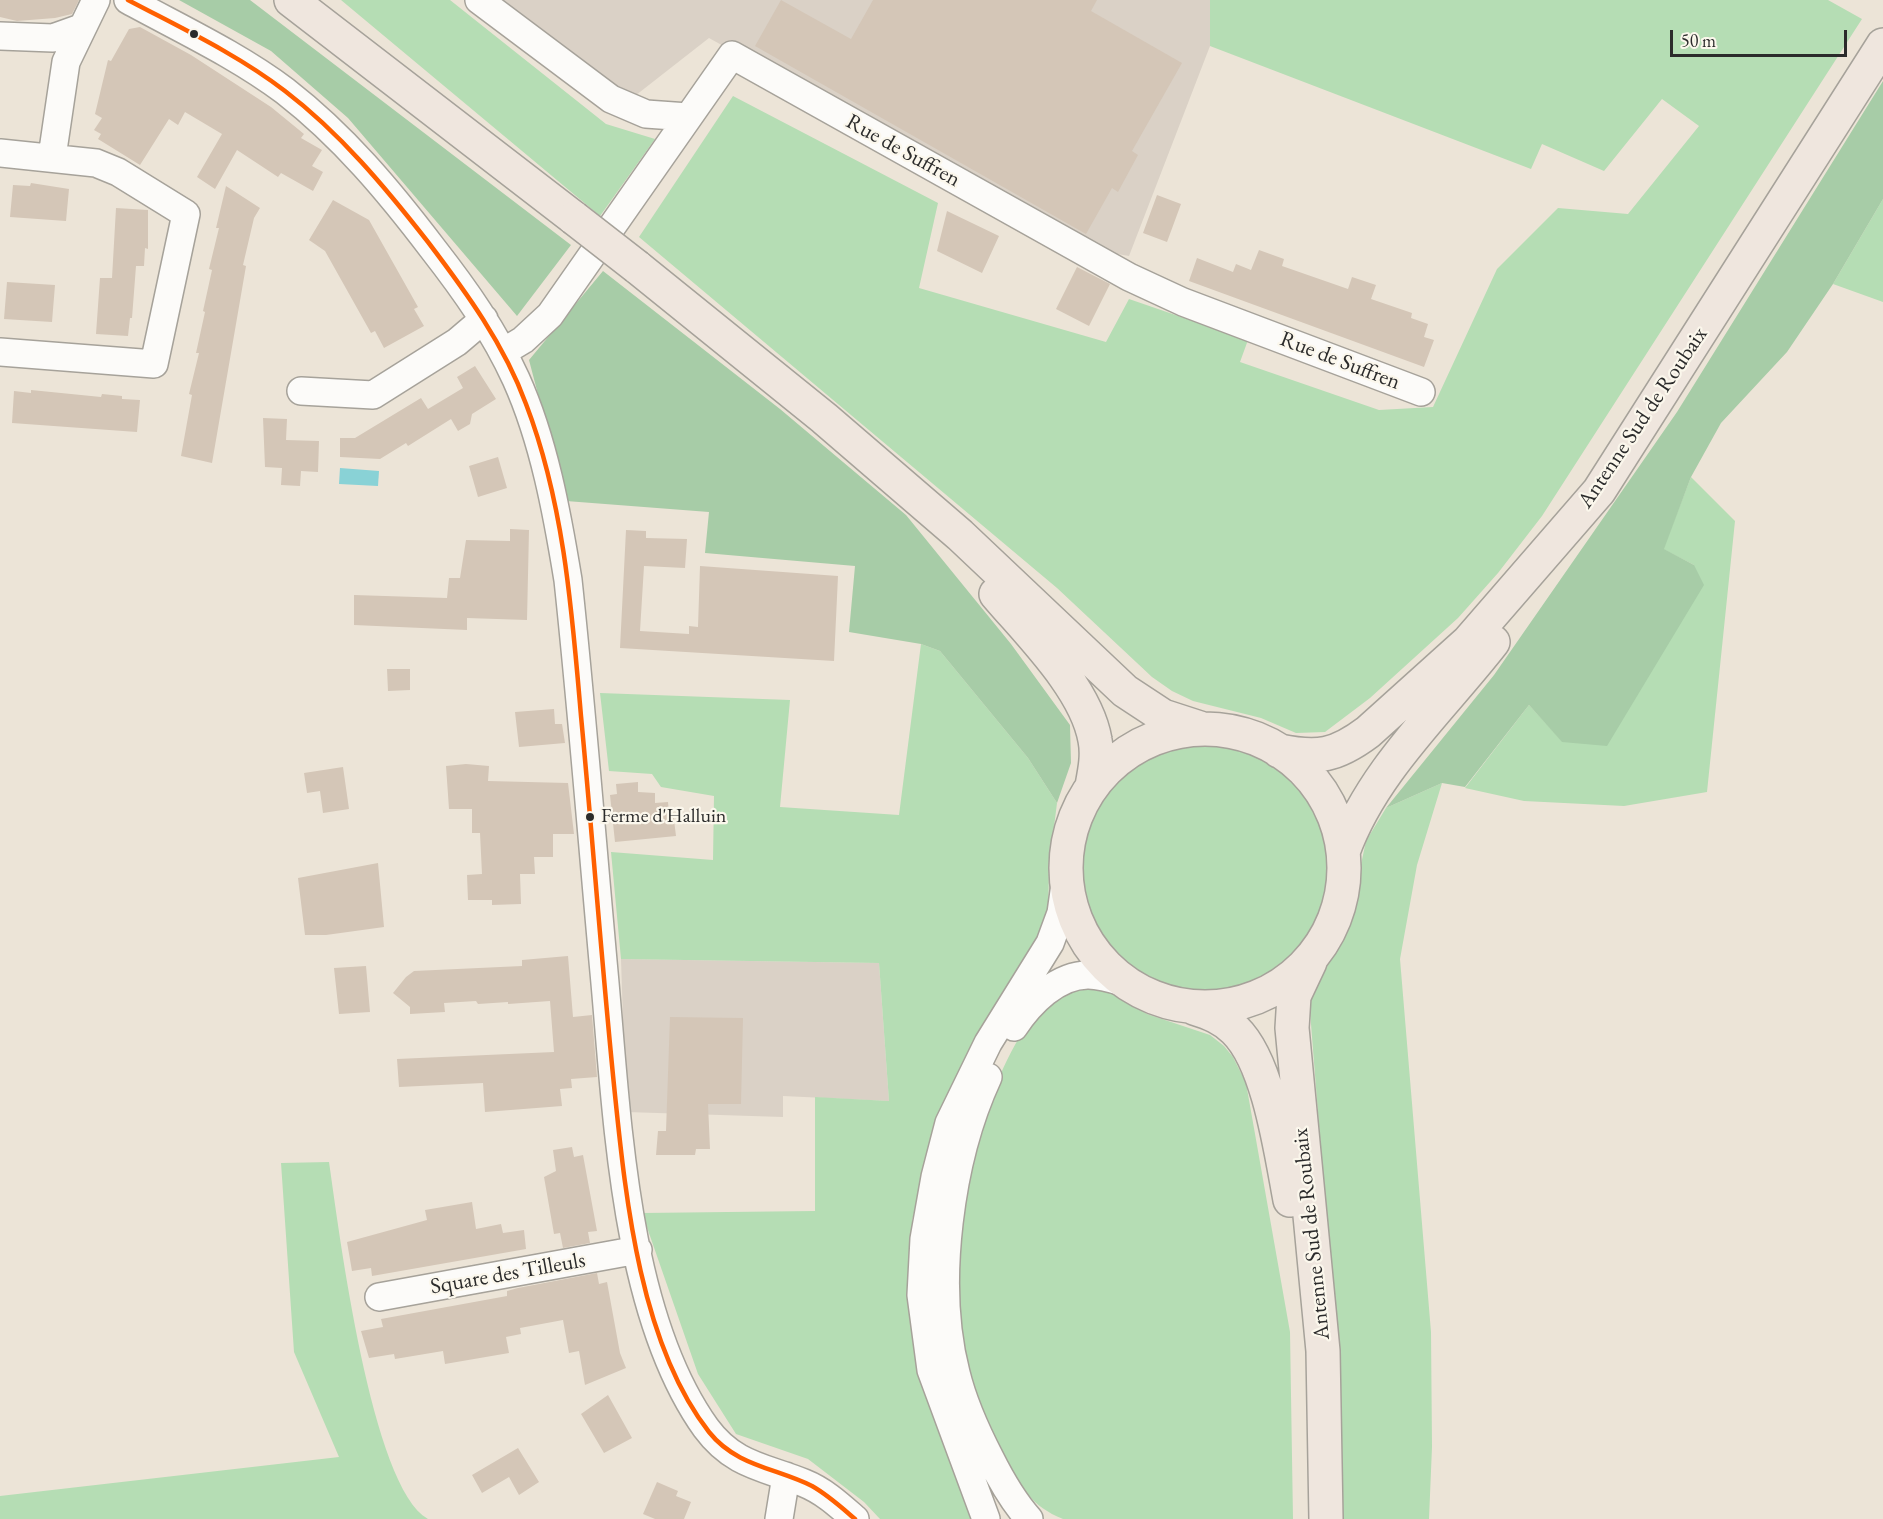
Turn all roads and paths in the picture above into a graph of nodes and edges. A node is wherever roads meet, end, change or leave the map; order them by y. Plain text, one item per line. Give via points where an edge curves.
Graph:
1 (96, 0) edge
2 (128, 0) edge
3 (291, 0) edge
4 (305, 0) edge
5 (479, 0) edge
6 (81, 28) junction
7 (328, 29) junction
8 (0, 36) edge
9 (1883, 45) edge
10 (688, 117) junction
11 (0, 153) edge
12 (52, 157) junction
13 (484, 319) junction
14 (0, 352) edge
15 (503, 352) junction
16 (301, 391) dead end
17 (1421, 392) dead end
18 (1599, 491) junction
19 (913, 497) junction
20 (1205, 729) junction
21 (1279, 751) junction
22 (1092, 786) junction
23 (1343, 852) junction
24 (1066, 877) junction
25 (1314, 954) junction
26 (1129, 984) junction
27 (1190, 1006) junction
28 (638, 1250) junction
29 (379, 1297) dead end
30 (786, 1476) junction
31 (847, 1514) edge
32 (779, 1519) edge
33 (986, 1519) edge
34 (1029, 1519) edge
35 (1309, 1519) edge
36 (1326, 1519) edge

1 - 6 street
2 - 13 street via 259,74 307,110 389,192
3 - 7 highway
4 - 7 highway
5 - 10 street via 611,99 646,114
6 - 8 street via 53,38
6 - 12 street via 66,62
7 - 19 highway, bridge via 637,267 824,418
9 - 18 highway, Antenne Sud de Roubaix
10 - 15 street, Rue de Suffren via 550,315
10 - 17 street, Rue de Suffren via 732,55 1149,287
11 - 12 street
12 - 14 street via 107,167 186,214 154,364
13 - 15 street
13 - 16 street via 457,342 373,395
15 - 28 street via 539,445 568,580 614,1070 627,1191
18 - 21 highway, Antenne Sud de Roubaix via 1468,642 1368,732 1328,754
18 - 23 highway via 1578,530 1546,574 1377,786
19 - 20 highway via 983,555 1138,702 1176,722
19 - 22 highway via 1029,633 1077,696 1095,738 1097,756
20 - 21 highway via 1238,733
20 - 22 highway via 1178,732 1142,744 1110,766
21 - 23 highway via 1307,774 1322,795 1338,828
22 - 24 highway via 1073,824
23 - 25 highway via 1344,874 1338,906
24 - 26 highway via 1072,909 1085,938 1104,964
24 - 33 street via 1057,928 984,1051 949,1123 924,1239 921,1295 931,1370
25 - 27 highway via 1291,977 1254,998 1222,1006
25 - 36 highway, Antenne Sud de Roubaix via 1294,996 1292,1028 1323,1351
26 - 27 highway via 1158,999
26 - 34 street via 1077,976 1055,986 1029,1008 995,1062 959,1158 947,1249 948,1311 956,1372 982,1443 1008,1493
27 - 35 highway, Antenne Sud de Roubaix via 1217,1016 1248,1046 1278,1138 1303,1293
28 - 29 street, Square des Tilleuls
28 - 30 street via 662,1343 687,1398 706,1428 740,1460
30 - 31 street via 824,1493
30 - 32 street

